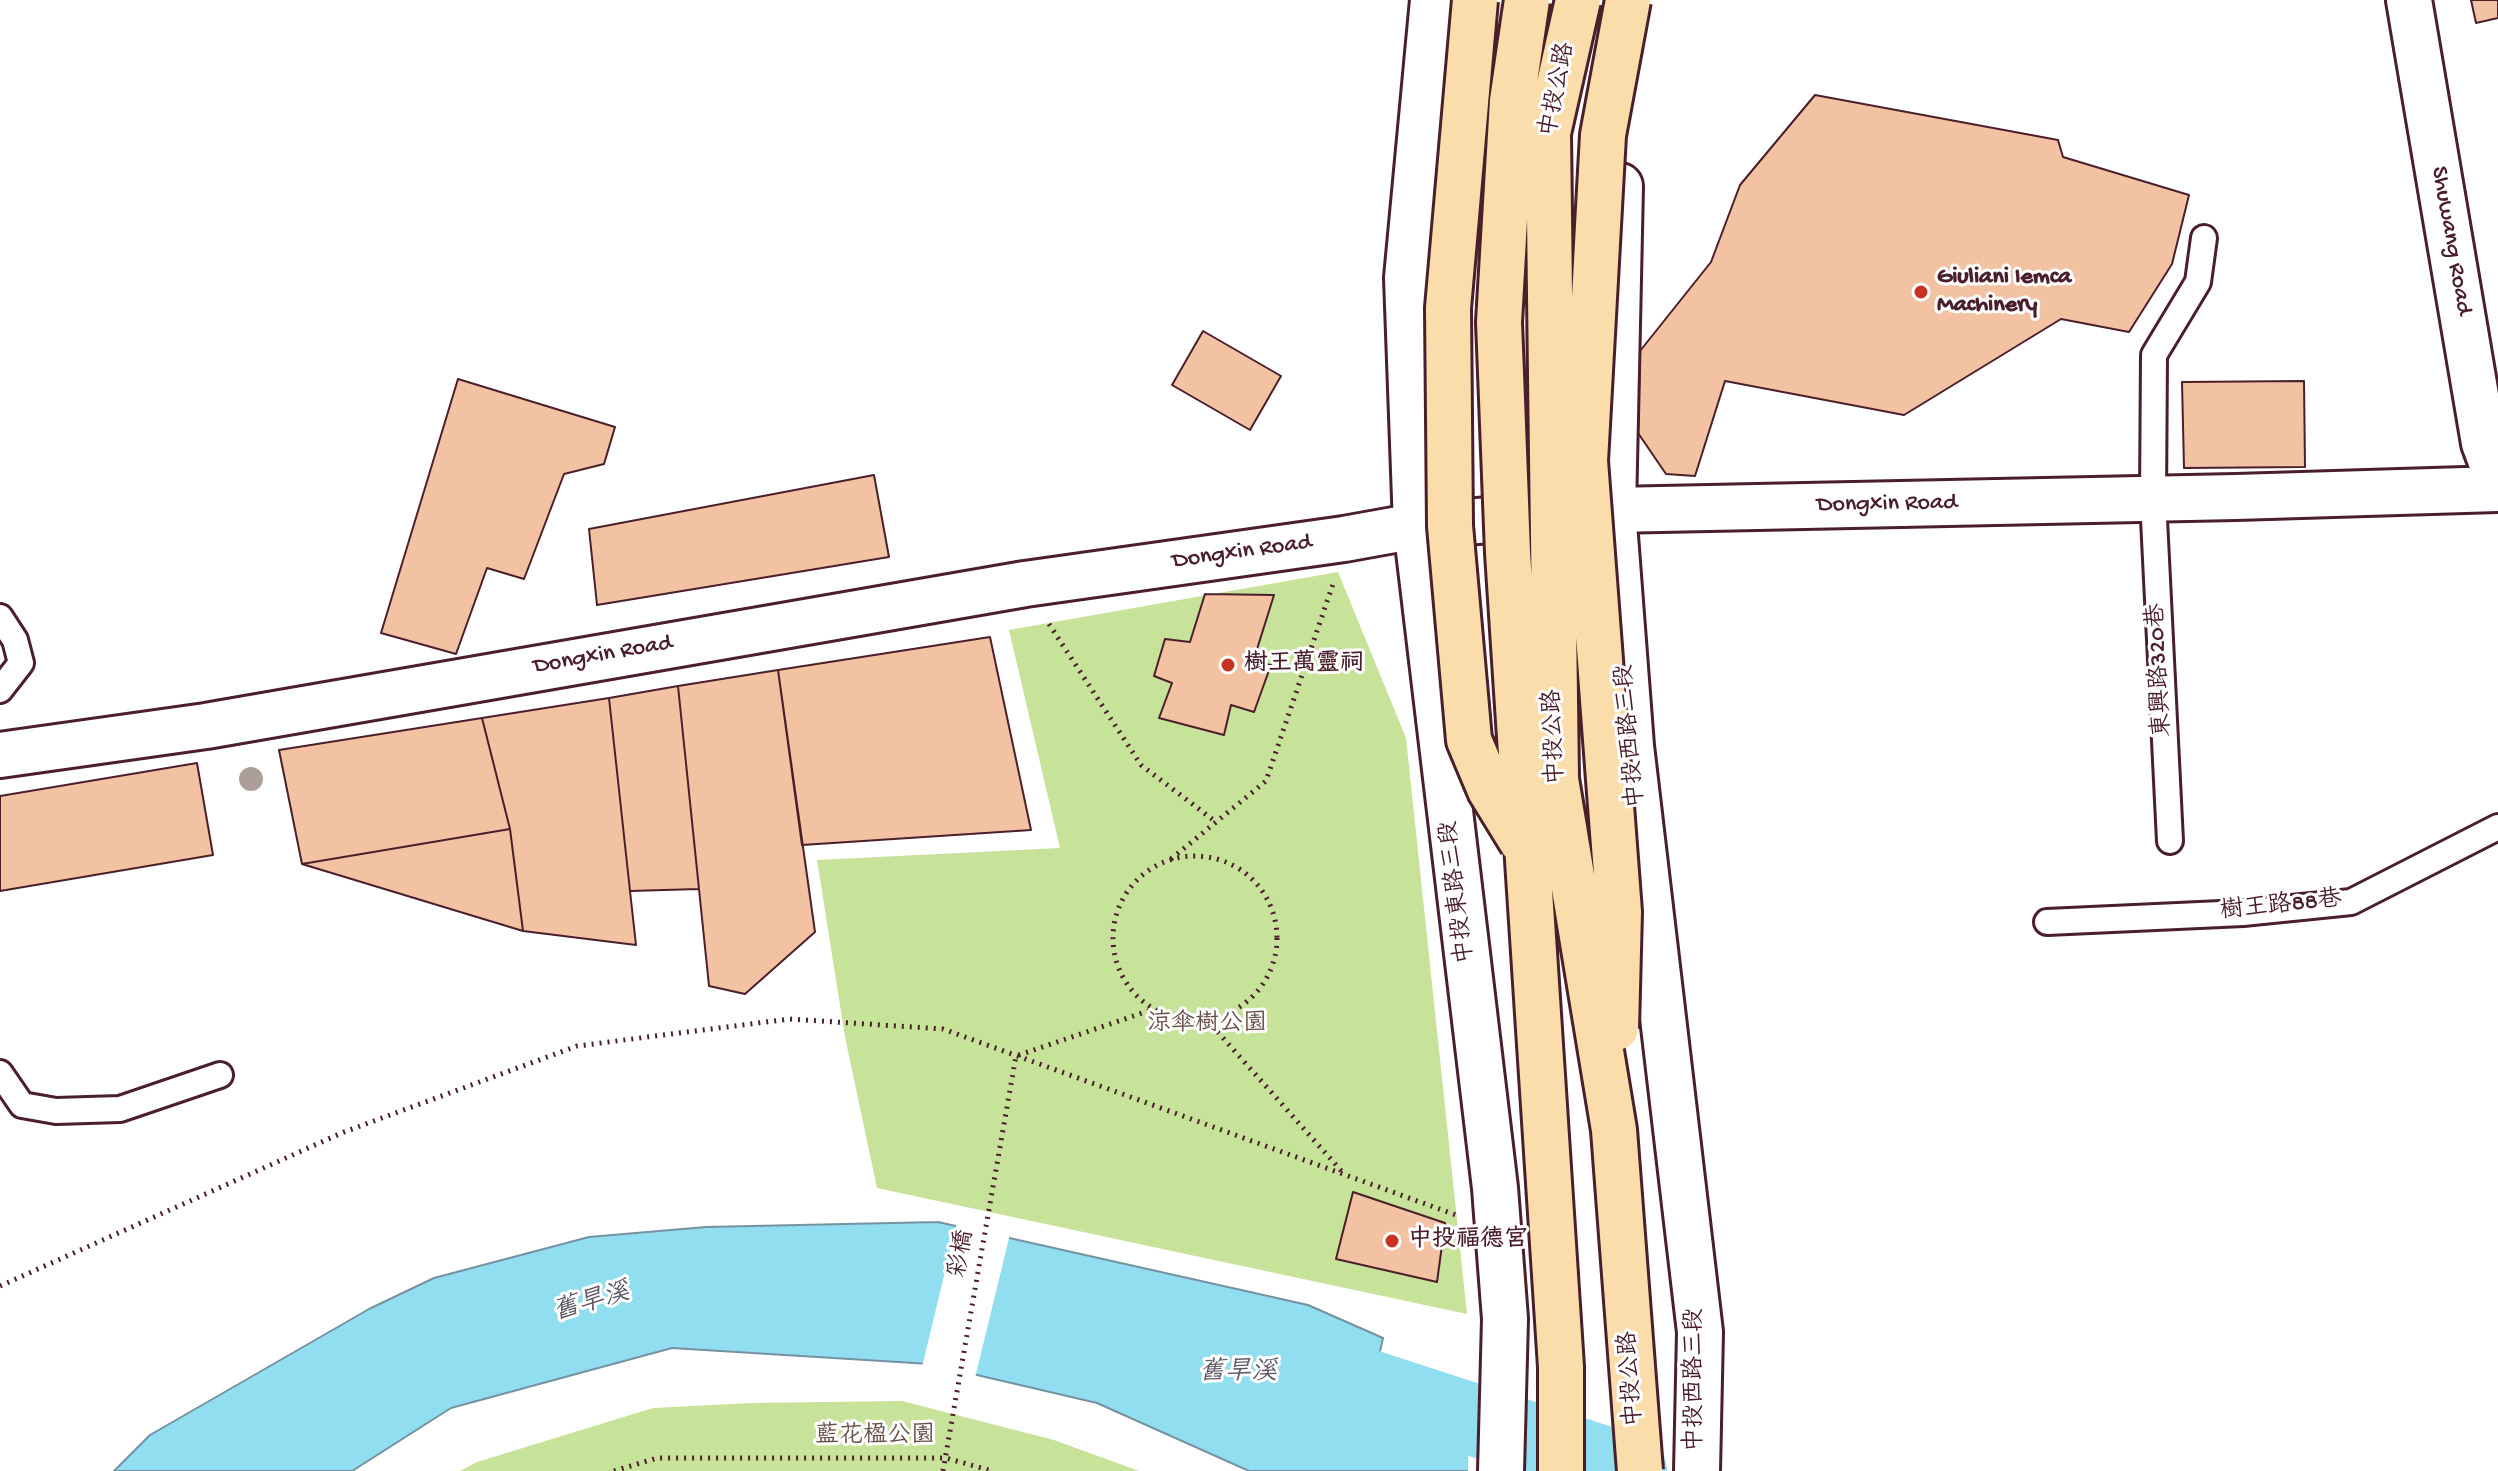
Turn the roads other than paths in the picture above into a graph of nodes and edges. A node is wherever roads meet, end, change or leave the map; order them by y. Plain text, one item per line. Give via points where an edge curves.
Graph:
1 (1433, 0) edge
2 (1475, 0) edge
3 (1527, 0) edge
4 (1578, 0) edge
5 (1628, 0) edge
6 (1648, 0) edge
7 (2409, 0) edge
8 (2204, 238) dead end
9 (2498, 481) edge
10 (2498, 489) edge
11 (2153, 499) junction
12 (1613, 510) junction
13 (1416, 526) junction
14 (0, 617) edge
15 (0, 690) edge
16 (0, 755) edge
17 (2498, 827) edge
18 (2170, 841) dead end
19 (1526, 848) junction
20 (2047, 922) dead end
21 (0, 1073) edge
22 (220, 1075) dead end
23 (1614, 1130) junction
24 (1501, 1471) edge
25 (1561, 1471) edge
26 (1640, 1471) edge
27 (1697, 1471) edge

1 - 13 street, 中投東路三段 via 1407,278
2 - 19 main road, bridge via 1448,308 1450,526 1469,740 1490,790
3 - 19 main road, 中投公路, bridge via 1512,101 1499,322
4 - 23 main road, 中投公路, bridge via 1548,133 1556,779
5 - 23 main road, bridge via 1603,135 1585,461 1619,912
6 - 12 street, 中投西路三段 via 1621,156
7 - 9 street, Shuwang Road via 2484,443
8 - 11 lane, 東興路320巷 via 2198,282 2154,355
10 - 11 street, Dongxin Road
11 - 12 street, Dongxin Road
11 - 18 lane, 東興路320巷
12 - 13 street, Dongxin Road
12 - 27 street, 中投西路三段 via 1631,746 1700,1332
13 - 16 street, Dongxin Road via 1025,584 206,726
13 - 24 street, 中投東路三段 via 1495,1188 1505,1319
14 - 15 lane via 15,640 21,663
17 - 20 lane, 樹王路88巷 via 2351,902
19 - 25 main road, 中投公路, bridge via 1561,1367
21 - 22 lane via 22,1105 56,1111 120,1109
23 - 26 main road, 中投公路, bridge

